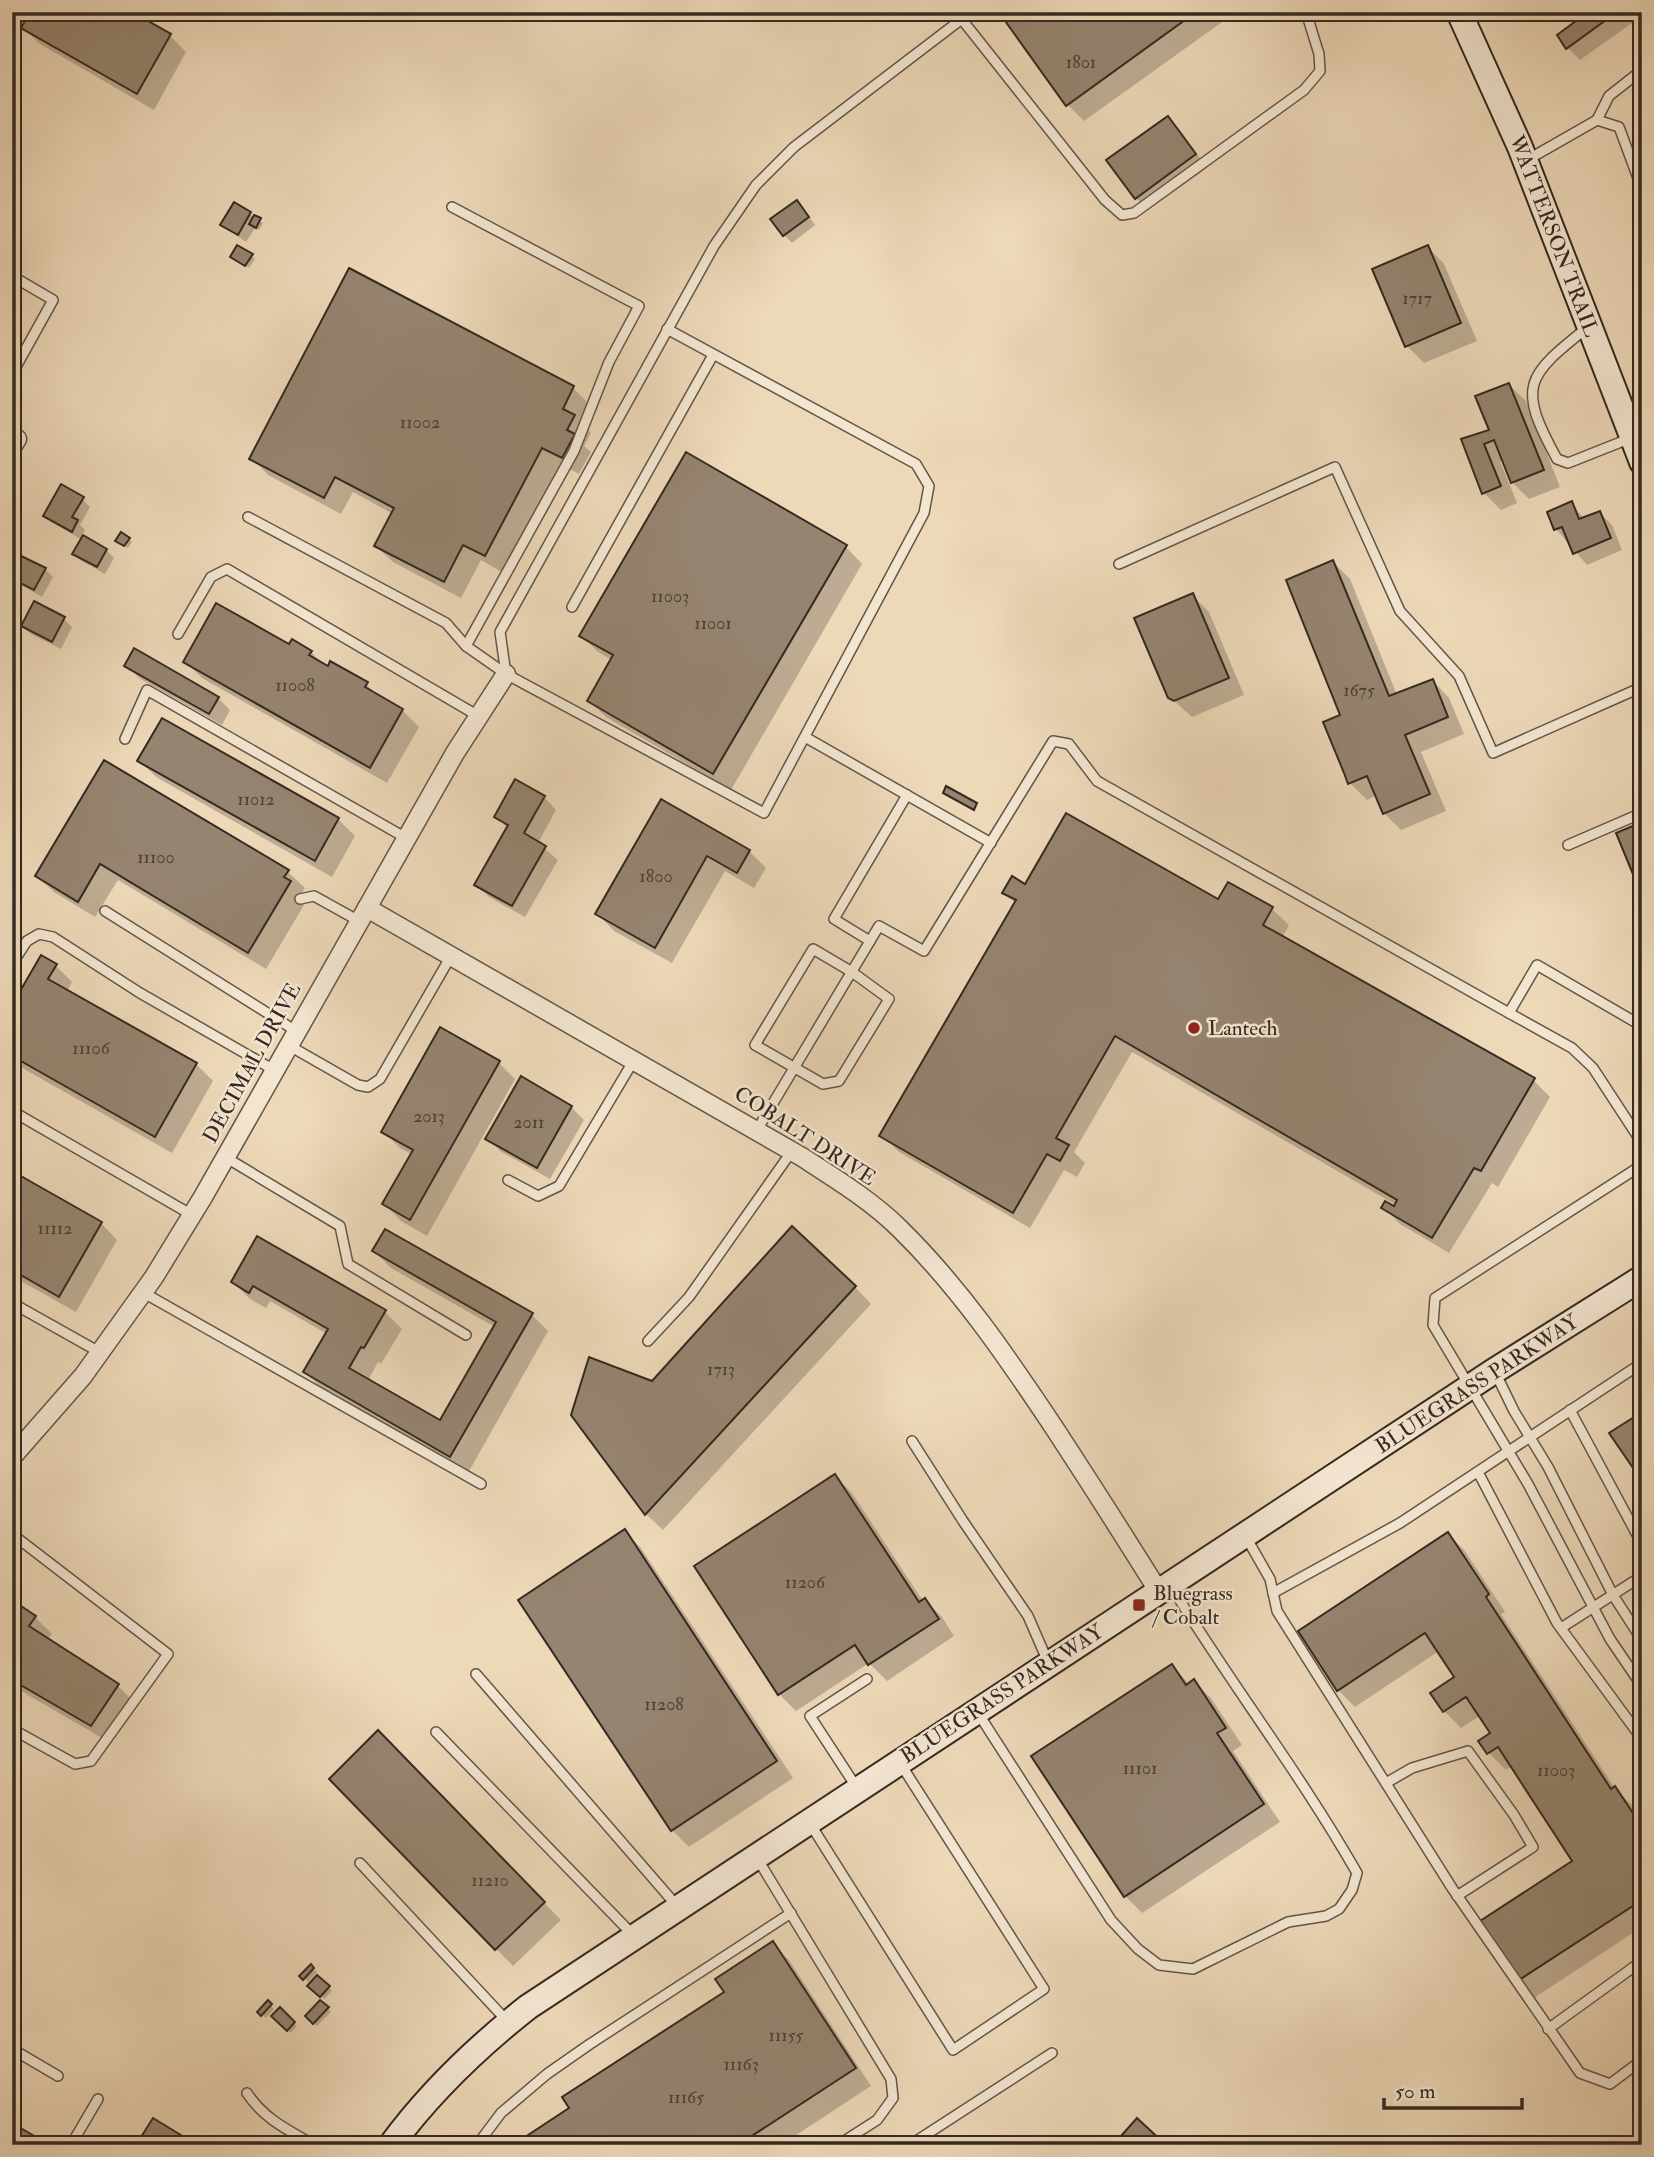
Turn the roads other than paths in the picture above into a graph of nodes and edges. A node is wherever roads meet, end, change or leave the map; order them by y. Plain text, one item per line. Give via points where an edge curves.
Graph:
1 (971, 12) edge
2 (1306, 12) edge
3 (1459, 12) edge
4 (958, 16) edge
5 (1642, 70) edge
6 (1597, 120) junction
7 (1525, 160) junction
8 (1642, 189) edge
9 (452, 207) dead end
10 (12, 276) edge
11 (1589, 326) junction
12 (667, 329) junction
13 (713, 355) junction
14 (12, 374) edge
15 (1632, 437) junction
16 (1642, 462) edge
17 (248, 517) dead end
18 (1119, 564) dead end
19 (572, 607) dead end
20 (178, 634) dead end
21 (466, 646) junction
22 (506, 674) junction
23 (1642, 687) edge
24 (480, 717) junction
25 (805, 737) junction
26 (125, 738) dead end
27 (907, 795) junction
28 (1642, 813) edge
29 (406, 838) junction
30 (991, 843) junction
31 (1568, 845) dead end
32 (300, 899) dead end
33 (105, 911) dead end
34 (363, 914) junction
35 (870, 941) junction
36 (451, 956) junction
37 (12, 964) edge
38 (852, 972) junction
39 (1509, 1013) junction
40 (1642, 1026) edge
41 (292, 1038) junction
42 (634, 1060) junction
43 (795, 1067) junction
44 (274, 1070) junction
45 (12, 1111) edge
46 (757, 1130) junction
47 (1642, 1143) edge
48 (792, 1151) junction
49 (225, 1157) junction
50 (1642, 1165) edge
51 (508, 1180) dead end
52 (192, 1215) junction
53 (1642, 1278) edge
54 (144, 1293) junction
55 (12, 1303) edge
56 (466, 1335) dead end
57 (648, 1341) dead end
58 (101, 1353) junction
59 (1642, 1363) edge
60 (1494, 1371) junction
61 (1471, 1388) junction
62 (1570, 1410) junction
63 (1530, 1435) junction
64 (912, 1441) dead end
65 (1508, 1450) junction
66 (12, 1457) edge
67 (1478, 1472) junction
68 (481, 1484) dead end
69 (12, 1534) edge
70 (1245, 1535) junction
71 (1642, 1544) edge
72 (1642, 1576) edge
73 (1164, 1588) junction
74 (1273, 1593) junction
75 (1613, 1595) junction
76 (1592, 1607) junction
77 (1561, 1628) junction
78 (1642, 1640) edge
79 (1049, 1664) junction
80 (476, 1674) dead end
81 (867, 1679) dead end
82 (1642, 1686) edge
83 (977, 1711) junction
84 (12, 1729) edge
85 (436, 1732) dead end
86 (1642, 1739) edge
87 (899, 1762) junction
88 (1386, 1783) junction
89 (858, 1789) junction
90 (809, 1821) junction
91 (756, 1856) junction
92 (360, 1863) dead end
93 (1457, 1896) junction
94 (678, 1907) junction
95 (791, 1913) junction
96 (634, 1936) junction
97 (1642, 1961) edge
98 (508, 2023) junction
99 (1548, 2029) junction
100 (12, 2049) edge
101 (1052, 2053) dead end
102 (1642, 2060) edge
103 (58, 2076) dead end
104 (247, 2093) dead end
105 (98, 2099) dead end
106 (71, 2145) edge
107 (314, 2145) edge
108 (391, 2145) edge
109 (477, 2145) edge
110 (838, 2145) edge
111 (910, 2145) edge

1 - 4 lane
2 - 4 lane via 1320,71 1304,90 1134,213 1122,215 1105,200
3 - 7 street, WATTERSON TRAIL
4 - 12 lane via 794,147 756,185 714,246
5 - 6 lane via 1609,96
6 - 7 lane
6 - 8 lane via 1619,127
7 - 11 street, WATTERSON TRAIL
9 - 21 lane via 639,306 609,362 574,451
10 - 14 lane via 53,300
11 - 15 street, WATTERSON TRAIL
11 - 15 lane via 1552,356 1535,377 1532,404 1538,424 1557,459 1568,463
12 - 13 lane
12 - 22 lane via 500,632
13 - 19 lane
13 - 25 lane via 916,464 929,486 924,513
15 - 16 street, WATTERSON TRAIL
17 - 21 lane via 446,624
18 - 23 lane via 1335,467 1400,611 1458,676 1493,753
20 - 24 lane via 211,577 227,569
21 - 22 lane
22 - 24 street, DECIMAL DRIVE
22 - 25 lane via 764,813
24 - 29 street, DECIMAL DRIVE
25 - 27 lane
26 - 29 lane via 147,690
27 - 30 lane
27 - 35 lane via 834,919
28 - 31 lane
29 - 34 street, DECIMAL DRIVE
30 - 35 lane via 924,951 879,926
30 - 39 lane via 1053,741 1069,744 1097,781
32 - 34 lane via 314,896
33 - 41 lane
34 - 36 street, COBALT DRIVE
34 - 41 street, DECIMAL DRIVE
35 - 38 lane
36 - 41 lane via 380,1079 368,1087 358,1085
36 - 42 street, COBALT DRIVE
37 - 44 lane via 27,941 39,934 53,937
38 - 43 lane
38 - 43 lane via 889,999 839,1081 824,1084
38 - 43 lane via 813,949 762,1032 755,1045
39 - 40 lane via 1537,965
39 - 47 lane via 1572,1048 1593,1068
41 - 44 street, DECIMAL DRIVE
42 - 46 street, COBALT DRIVE
42 - 51 lane via 559,1186 538,1196
43 - 46 lane
44 - 49 street, DECIMAL DRIVE
45 - 52 lane
46 - 48 street, COBALT DRIVE
48 - 57 lane via 688,1297
48 - 73 street, COBALT DRIVE via 898,1227 954,1287
49 - 52 street, DECIMAL DRIVE
49 - 56 lane via 340,1226 348,1264
50 - 61 lane via 1435,1298 1433,1325
52 - 54 street, DECIMAL DRIVE
53 - 60 street, BLUEGRASS PARKWAY
54 - 58 street, DECIMAL DRIVE
54 - 68 lane
55 - 58 lane
58 - 66 street, DECIMAL DRIVE
59 - 62 lane
60 - 61 street, BLUEGRASS PARKWAY
60 - 63 lane
61 - 65 lane
61 - 70 street, BLUEGRASS PARKWAY
62 - 63 lane
62 - 71 lane
63 - 65 lane
63 - 75 lane
64 - 79 lane via 1028,1616
65 - 67 lane
65 - 76 lane
67 - 74 lane via 1400,1523
67 - 77 lane
69 - 84 lane via 168,1654 91,1761 75,1765
70 - 73 street, BLUEGRASS PARKWAY
70 - 74 lane
72 - 75 lane
73 - 79 street, BLUEGRASS PARKWAY
73 - 83 lane via 1331,1827 1357,1873 1339,1909 1326,1916 1288,1922 1193,1969 1159,1965 1111,1920
74 - 88 lane via 1277,1611
75 - 76 lane
75 - 78 lane
76 - 77 lane
76 - 82 lane
77 - 86 lane
79 - 83 street, BLUEGRASS PARKWAY
80 - 94 lane
81 - 89 lane via 810,1716
83 - 87 street, BLUEGRASS PARKWAY
85 - 96 lane
87 - 89 street, BLUEGRASS PARKWAY
87 - 90 lane via 1044,1989 953,2050
88 - 93 lane
88 - 93 lane via 1412,1768 1468,1751 1514,1815 1533,1847
89 - 90 street, BLUEGRASS PARKWAY
90 - 91 street, BLUEGRASS PARKWAY
91 - 94 street, BLUEGRASS PARKWAY
91 - 95 lane
92 - 98 lane
93 - 99 lane
94 - 96 street, BLUEGRASS PARKWAY
95 - 109 lane via 547,2074 500,2113
95 - 110 lane via 891,2079 893,2098 877,2120
96 - 98 street, BLUEGRASS PARKWAY
97 - 99 lane
98 - 108 street, BLUEGRASS PARKWAY via 442,2083
99 - 102 lane via 1580,2073 1610,2084
100 - 103 lane
101 - 111 lane
104 - 107 lane via 270,2120
105 - 106 lane

